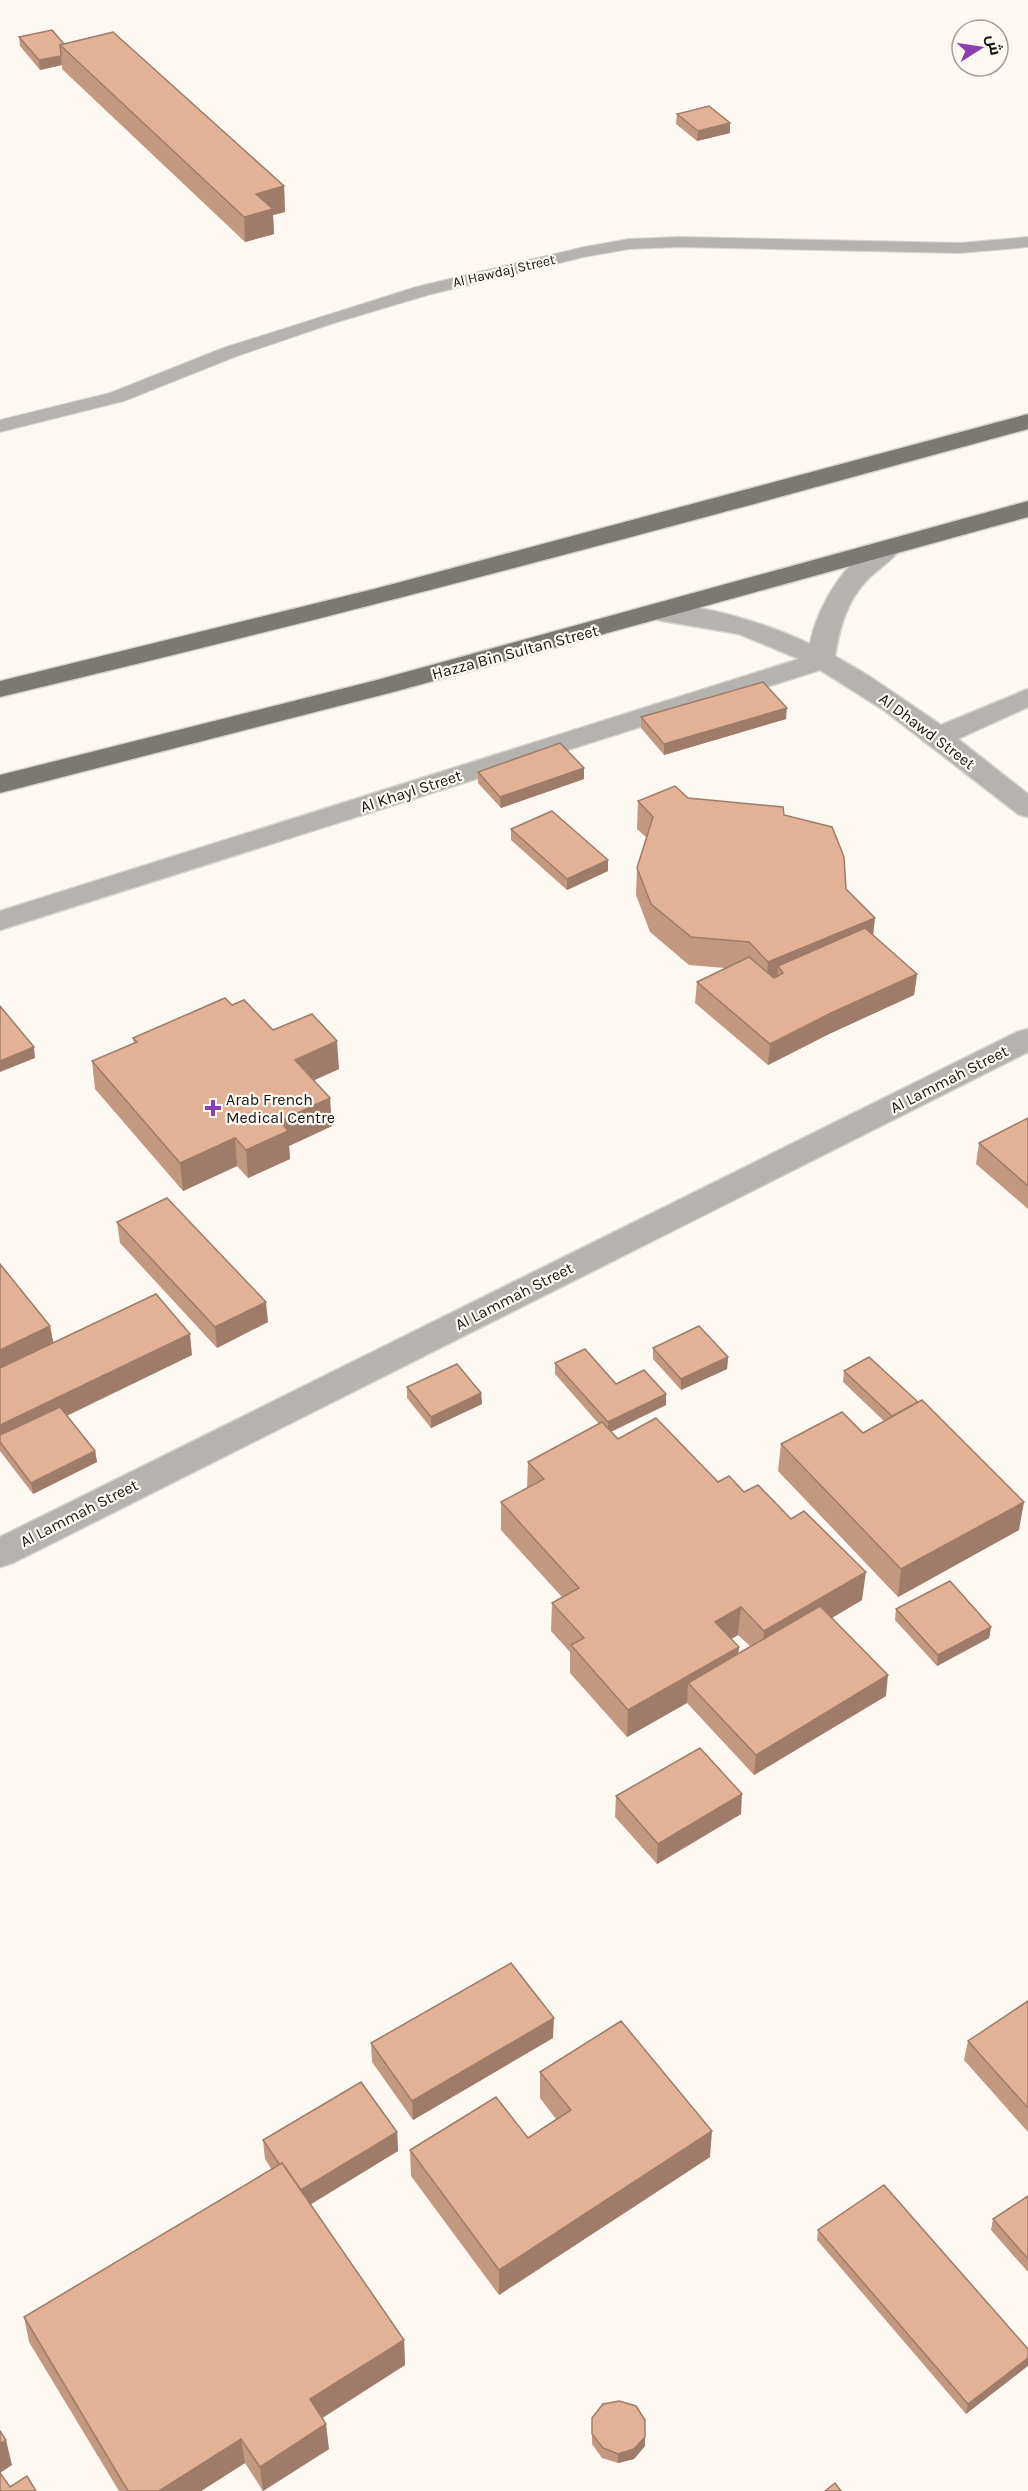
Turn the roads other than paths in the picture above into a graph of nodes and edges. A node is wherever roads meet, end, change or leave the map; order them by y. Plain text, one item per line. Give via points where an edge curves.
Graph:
1 (1028, 242) edge
2 (1028, 421) edge
3 (0, 426) edge
4 (1028, 509) edge
5 (887, 549) junction
6 (663, 613) junction
7 (821, 661) junction
8 (0, 689) edge
9 (1028, 697) edge
10 (938, 737) junction
11 (0, 784) edge
12 (1028, 808) edge
13 (0, 921) edge
14 (1028, 1039) edge
15 (0, 1553) edge

1 - 3 lane, Al Hawdaj Street via 960,248 680,242 629,244 584,252 422,291 328,319 230,352 117,397
2 - 8 main road via 598,539
4 - 5 main road, Hazza Bin Sultan Street
5 - 6 main road, Hazza Bin Sultan Street
5 - 7 street via 858,572 837,599 825,629
6 - 7 street, Al Dhawd Street via 748,628
6 - 11 main road, Hazza Bin Sultan Street
7 - 10 street, Al Dhawd Street via 878,694
7 - 13 street, Al Khayl Street
9 - 10 street
10 - 12 street, Al Dhawd Street
14 - 15 street, Al Lammah Street

